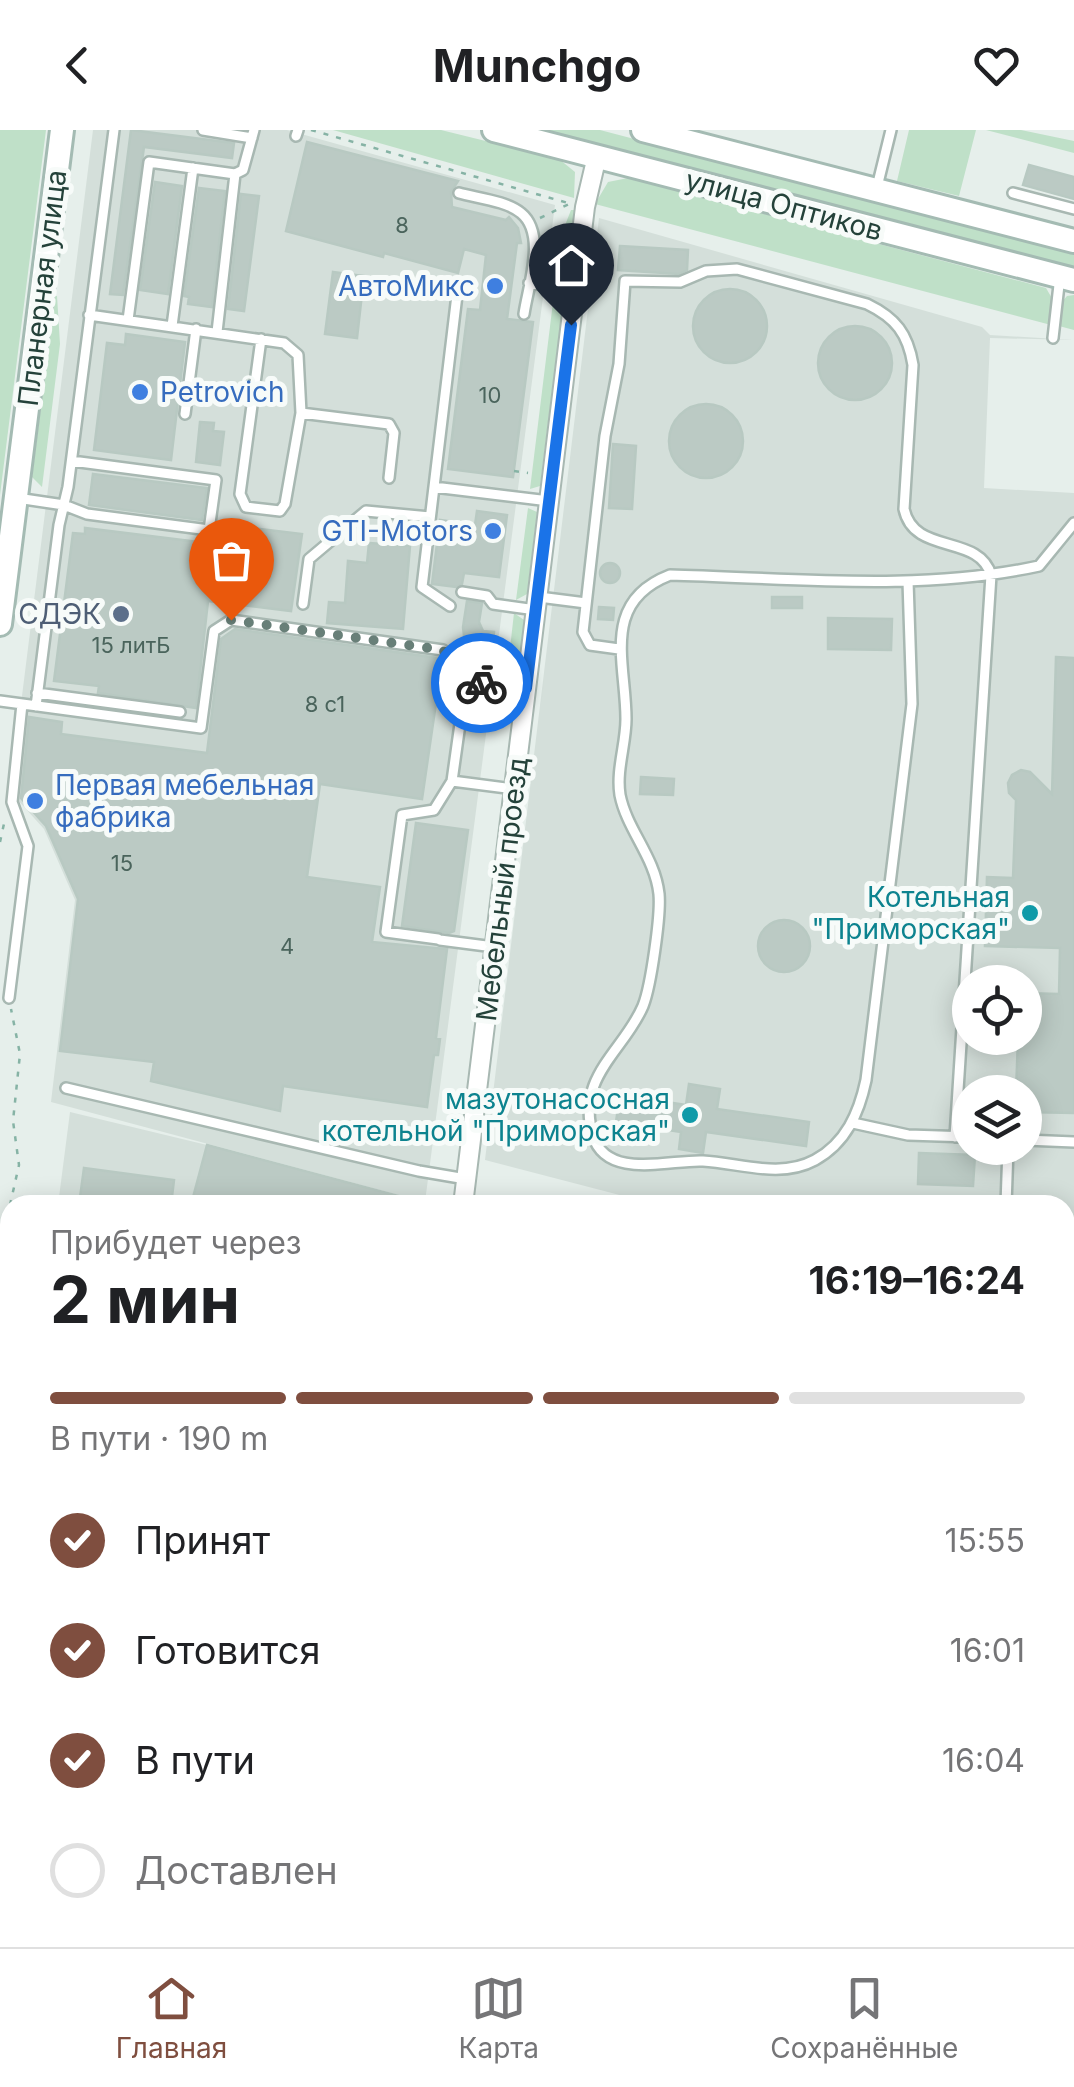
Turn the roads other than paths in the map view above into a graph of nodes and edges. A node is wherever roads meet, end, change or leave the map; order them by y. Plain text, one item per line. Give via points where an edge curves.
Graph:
1 (62, 130) edge
2 (114, 130) edge
3 (203, 130) edge
4 (494, 130) edge
5 (643, 130) edge
6 (891, 130) edge
7 (253, 134) edge
8 (597, 156) junction
9 (193, 168) junction
10 (235, 174) junction
11 (876, 190) junction
12 (459, 193) dead end
13 (1013, 193) dead end
14 (1034, 199) junction
15 (1074, 210) edge
16 (1026, 229) junction
17 (1074, 241) edge
18 (1067, 278) edge
19 (528, 283) junction
20 (575, 289) junction
21 (456, 295) dead end
22 (524, 314) dead end
23 (90, 316) junction
24 (128, 320) junction
25 (172, 326) junction
26 (196, 329) junction
27 (216, 332) junction
28 (1054, 338) dead end
29 (261, 339) junction
30 (300, 413) junction
31 (186, 414) dead end
32 (72, 461) junction
33 (389, 478) dead end
34 (434, 487) junction
35 (16, 498) junction
36 (549, 502) junction
37 (64, 504) junction
38 (430, 517) junction
39 (1074, 523) edge
40 (4, 559) edge
41 (991, 575) junction
42 (908, 580) junction
43 (462, 592) dead end
44 (536, 603) junction
45 (586, 603) junction
46 (303, 604) dead end
47 (450, 606) dead end
48 (0, 624) edge
49 (619, 649) junction
50 (466, 681) junction
51 (526, 688) junction
52 (37, 693) junction
53 (0, 701) edge
54 (22, 704) junction
55 (36, 706) junction
56 (180, 712) dead end
57 (452, 781) junction
58 (514, 789) junction
59 (494, 947) junction
60 (9, 998) road end
61 (959, 1075) edge
62 (66, 1088) dead end
63 (853, 1123) junction
64 (952, 1136) edge
65 (1042, 1141) edge
66 (1074, 1142) edge
67 (1007, 1165) edge
68 (466, 1179) junction
69 (464, 1195) edge
70 (1006, 1195) edge

1 - 35 main road, Планерная улица
2 - 23 lane
3 - 7 lane
4 - 8 main road, улица Оптиков
5 - 11 main road, улица Оптиков
6 - 11 lane
7 - 10 lane via 244,170
8 - 18 main road, улица Оптиков
8 - 20 street, Мебельный проезд
9 - 10 lane
9 - 24 lane via 148,162
9 - 25 lane
10 - 27 lane
11 - 16 main road, улица Оптиков
12 - 19 lane via 512,208 530,223
13 - 14 lane
14 - 15 lane
14 - 16 lane
16 - 17 main road, улица Оптиков
18 - 28 lane
19 - 20 lane
19 - 22 lane
20 - 36 street, Мебельный проезд
21 - 34 lane
23 - 24 lane
23 - 32 lane
24 - 25 lane
25 - 26 lane
26 - 27 lane
26 - 31 lane
27 - 29 lane
29 - 30 lane via 284,343 298,355
29 - 30 lane via 240,494 246,507 273,513 285,504
30 - 33 lane via 388,424 394,433
32 - 37 lane
32 - 37 lane via 216,480 209,530 87,514
34 - 36 lane
34 - 38 lane
35 - 37 lane
35 - 40 main road, Планерная улица
36 - 44 street, Мебельный проезд
37 - 52 lane
38 - 46 lane via 366,511 309,559
38 - 47 lane via 422,587
39 - 41 lane via 1039,566
40 - 48 main road, Планерная улица
41 - 42 lane
41 - 45 lane via 975,553 931,540 907,522 913,365 900,326 867,304 720,268 680,282 625,282
41 - 61 lane
42 - 49 lane via 670,575 638,593
42 - 63 lane via 910,721 866,1080
43 - 44 lane via 487,596 494,604
44 - 45 lane
44 - 51 street, Мебельный проезд
45 - 49 lane via 584,639
49 - 63 lane via 626,718 620,794 660,898 643,1006 594,1084 593,1138 604,1152 642,1166 700,1160 774,1170 816,1160
50 - 51 lane
50 - 55 lane via 443,650 231,620 214,631 201,728
50 - 57 lane
51 - 58 street, Мебельный проезд
52 - 55 lane
52 - 56 lane
53 - 54 lane
54 - 55 lane
54 - 60 lane via 12,802 28,846
57 - 58 lane
57 - 59 lane via 434,810 402,815 386,932
58 - 59 street, Мебельный проезд
59 - 68 street, Мебельный проезд
62 - 68 lane
63 - 64 lane
65 - 66 lane
67 - 70 lane
68 - 69 street, Мебельный проезд

